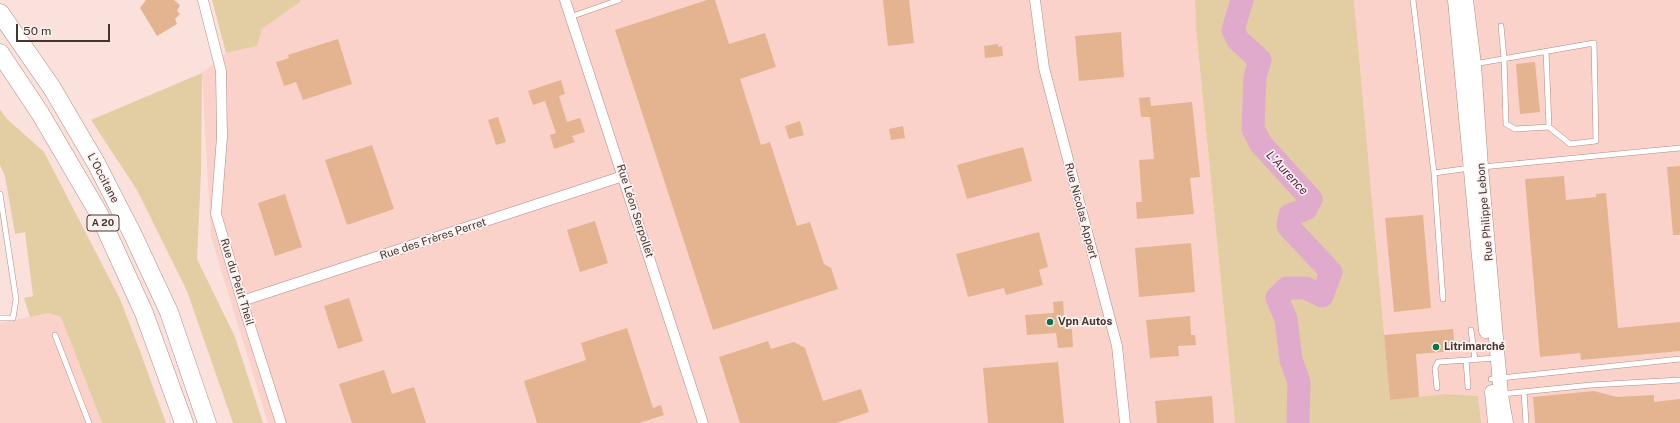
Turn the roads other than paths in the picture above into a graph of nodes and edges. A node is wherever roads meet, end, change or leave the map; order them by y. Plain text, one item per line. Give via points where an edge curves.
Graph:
1 (203, 0) edge
2 (565, 0) edge
3 (619, 0) edge
4 (1035, 0) edge
5 (1413, 0) edge
6 (1455, 0) edge
7 (1466, 0) edge
8 (0, 13) edge
9 (570, 17) junction
10 (1501, 26) dead end
11 (1546, 51) junction
12 (0, 53) edge
13 (1504, 58) junction
14 (1468, 65) junction
15 (1549, 127) junction
16 (1680, 148) edge
17 (1475, 168) junction
18 (1434, 173) junction
19 (623, 176) junction
20 (0, 194) edge
21 (1443, 299) dead end
22 (242, 301) junction
23 (0, 318) edge
24 (1471, 330) dead end
25 (55, 335) dead end
26 (1487, 359) junction
27 (1680, 359) edge
28 (1466, 360) junction
29 (194, 379) junction
30 (1496, 379) junction
31 (1680, 380) edge
32 (1468, 387) dead end
33 (1437, 388) dead end
34 (1524, 392) junction
35 (1497, 395) junction
36 (89, 423) edge
37 (184, 423) edge
38 (207, 423) edge
39 (212, 423) edge
40 (281, 423) edge
41 (703, 423) edge
42 (1125, 423) edge
43 (1495, 423) edge
44 (1506, 423) edge
45 (1526, 423) edge

1 - 22 street, Rue du Petit Theil via 221,71 222,137 216,214
2 - 9 street, Rue Léon Serpollet
3 - 9 lane
4 - 42 street, Rue Nicolas Appert via 1044,68 1117,346
5 - 18 lane
6 - 14 street, Rue Philippe Lebon
7 - 14 street, Rue Philippe Lebon
8 - 29 highway, L'Occitane / A 20 via 52,88 96,164 169,312
9 - 19 street, Rue Léon Serpollet
10 - 13 lane
11 - 13 lane
11 - 15 lane
11 - 15 lane via 1594,43 1596,141 1570,144
12 - 37 highway, L'Occitane / A 20 via 40,113 98,212 144,313
13 - 14 lane
13 - 15 lane via 1506,124 1516,129
14 - 17 street, Rue Philippe Lebon
16 - 17 lane
17 - 18 lane
17 - 26 street, Rue Philippe Lebon
18 - 21 lane
19 - 22 street, Rue des Frères Perret
19 - 41 street, Rue Léon Serpollet
20 - 23 lane via 16,299 13,318
22 - 40 street, Rue du Petit Theil
24 - 26 lane
25 - 36 lane
26 - 28 lane
26 - 30 street, Rue Philippe Lebon
27 - 30 lane
28 - 32 lane
28 - 33 lane via 1435,364
29 - 38 highway, L'Occitane / A 20
29 - 39 highway
30 - 35 street, Rue Philippe Lebon
31 - 34 lane
34 - 35 lane
34 - 45 lane
35 - 43 street, Rue Philippe Lebon
35 - 44 street, Rue Philippe Lebon

